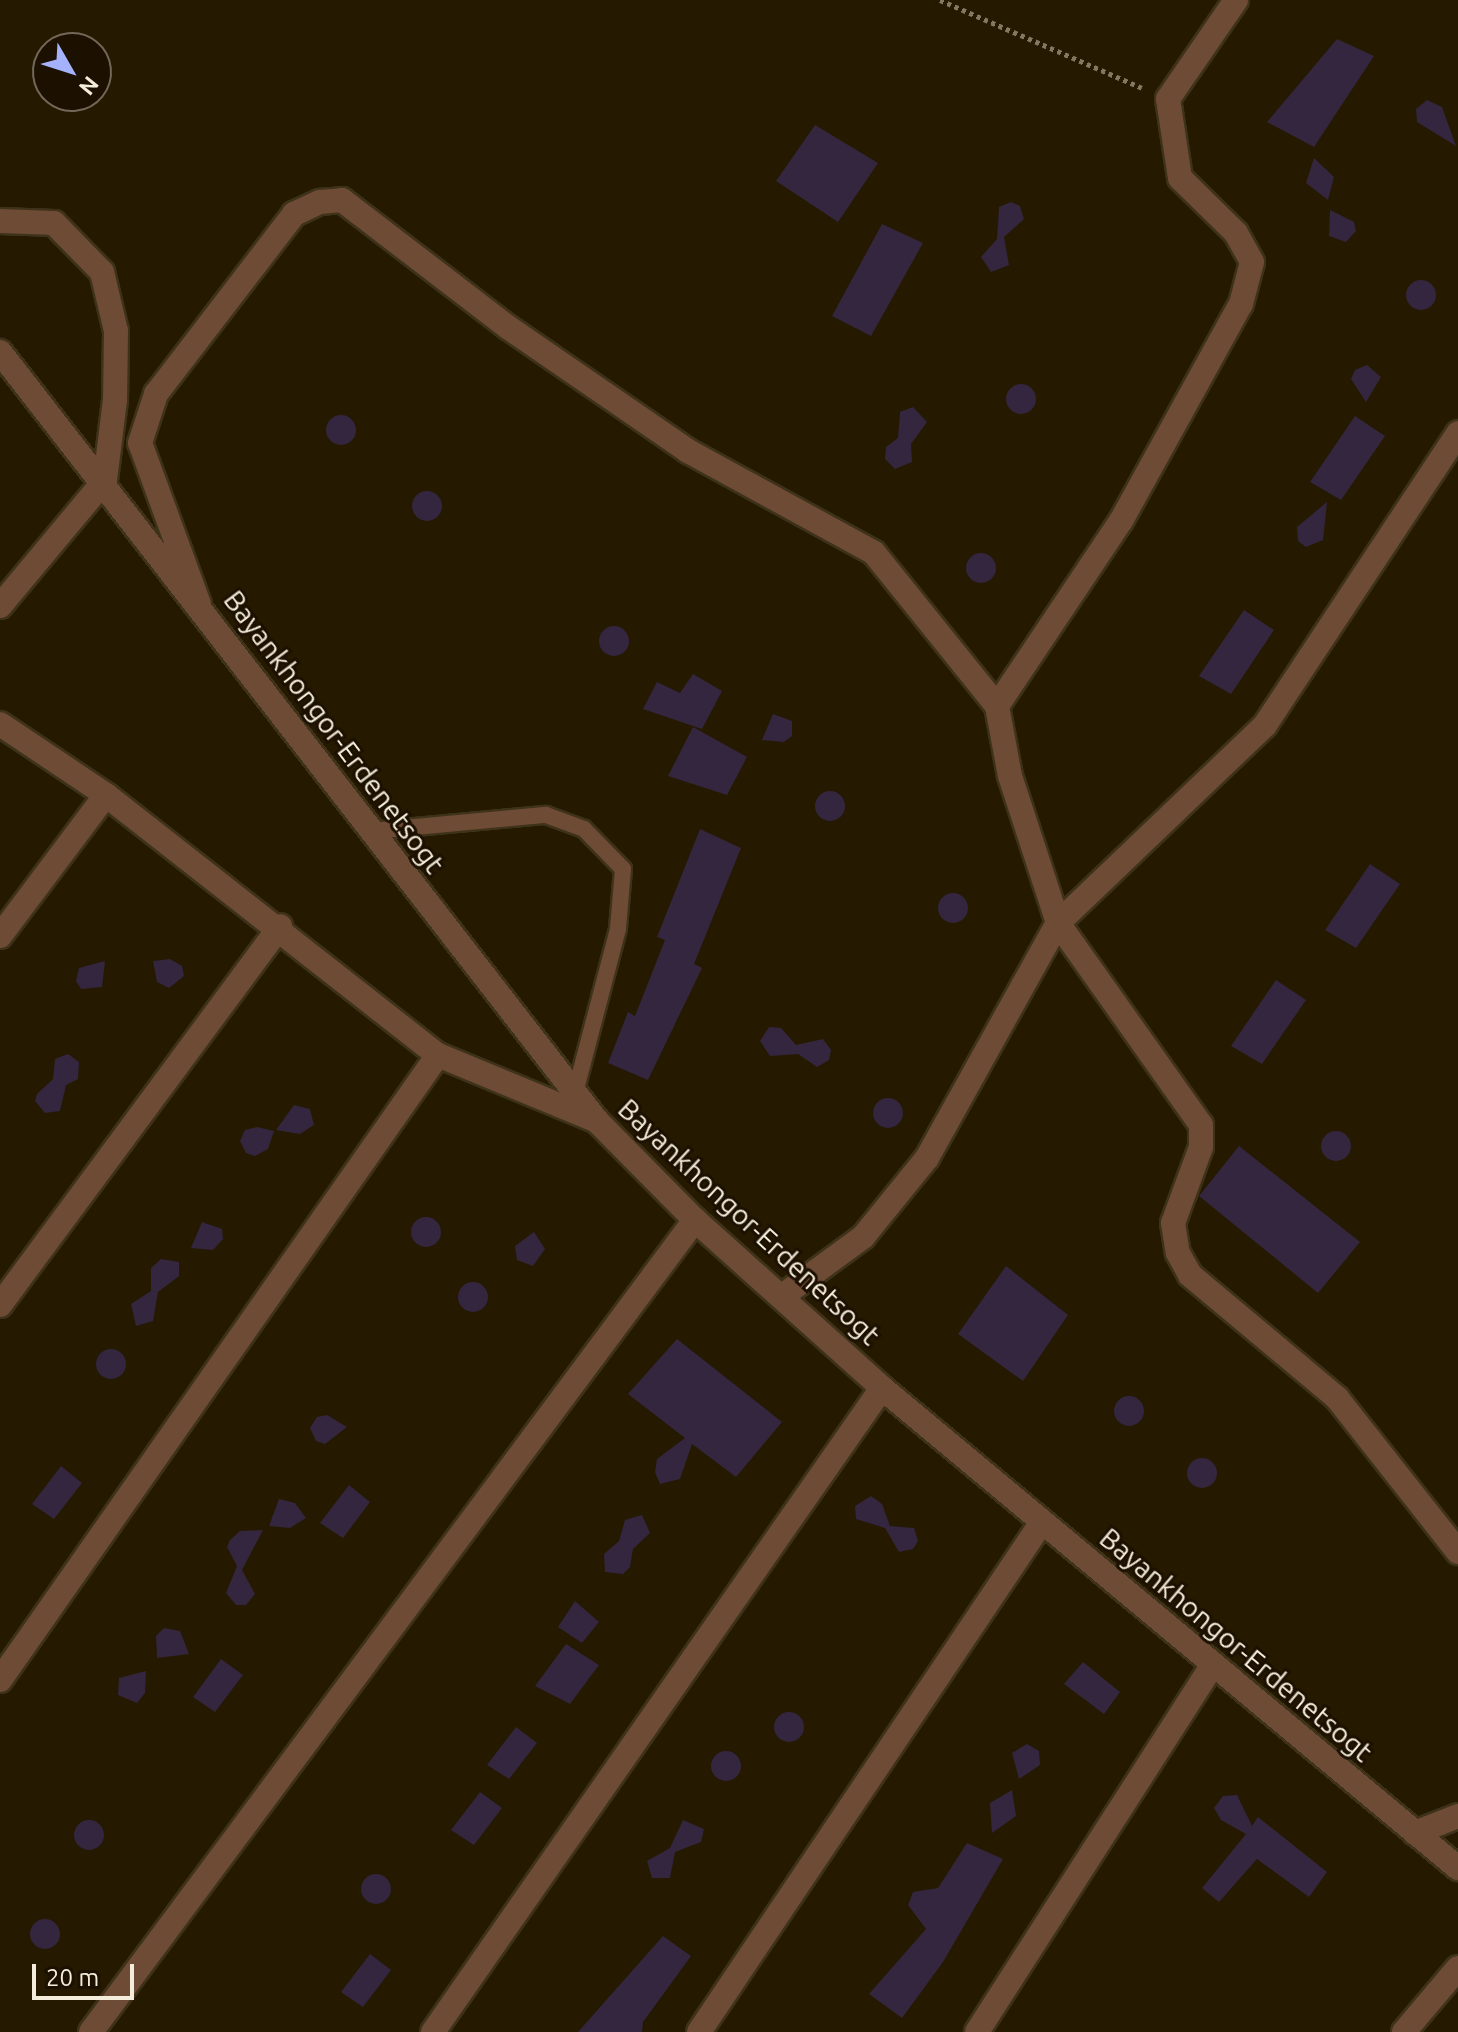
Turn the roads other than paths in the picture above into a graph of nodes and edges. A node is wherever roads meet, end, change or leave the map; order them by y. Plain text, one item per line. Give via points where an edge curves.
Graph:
1 (1236, 0) edge
2 (0, 221) edge
3 (0, 352) edge
4 (1458, 433) edge
5 (105, 480) junction
6 (199, 604) junction
7 (0, 606) edge
8 (997, 706) junction
9 (0, 724) edge
10 (106, 795) junction
11 (372, 831) junction
12 (1058, 923) junction
13 (280, 926) junction
14 (0, 936) edge
15 (438, 1055) junction
16 (575, 1093) junction
17 (597, 1121) junction
18 (695, 1220) junction
19 (781, 1297) junction
20 (0, 1305) edge
21 (882, 1388) junction
22 (1042, 1522) junction
23 (1458, 1552) edge
24 (1213, 1665) junction
25 (0, 1680) edge
26 (1458, 1816) edge
27 (1415, 1833) junction
28 (1458, 1868) edge
29 (1458, 1968) edge
30 (91, 2032) edge
31 (433, 2032) edge
32 (699, 2032) edge
33 (977, 2032) edge
34 (1404, 2032) edge

1 - 8 street via 1168,99 1180,178 1236,233 1252,262 1241,304 1121,521
2 - 5 street via 54,223 102,272 116,331 115,400
3 - 5 street, Bayankhongor-Erdenetsogt
4 - 12 street via 1265,725
5 - 6 street, Bayankhongor-Erdenetsogt
5 - 7 street
6 - 8 street via 140,443 156,394 294,214 320,202 342,200 509,328 688,451 874,553
6 - 11 street, Bayankhongor-Erdenetsogt
8 - 12 street via 1010,776
9 - 10 street
10 - 13 street
10 - 14 street
11 - 16 street, Bayankhongor-Erdenetsogt
11 - 16 lane via 546,815 584,829 623,869 618,929
12 - 19 street via 927,1158 863,1237
12 - 23 street via 1201,1125 1201,1147 1173,1223 1178,1253 1190,1275 1337,1398
13 - 15 street
13 - 20 street
15 - 17 street
15 - 25 street
16 - 17 street, Bayankhongor-Erdenetsogt
17 - 18 street, Bayankhongor-Erdenetsogt
18 - 19 street, Bayankhongor-Erdenetsogt
18 - 30 street
19 - 21 street, Bayankhongor-Erdenetsogt
21 - 22 street, Bayankhongor-Erdenetsogt
21 - 31 street
22 - 24 street, Bayankhongor-Erdenetsogt
22 - 32 street
24 - 27 street, Bayankhongor-Erdenetsogt
24 - 33 street
26 - 27 street
27 - 28 street, Bayankhongor-Erdenetsogt
29 - 34 street

